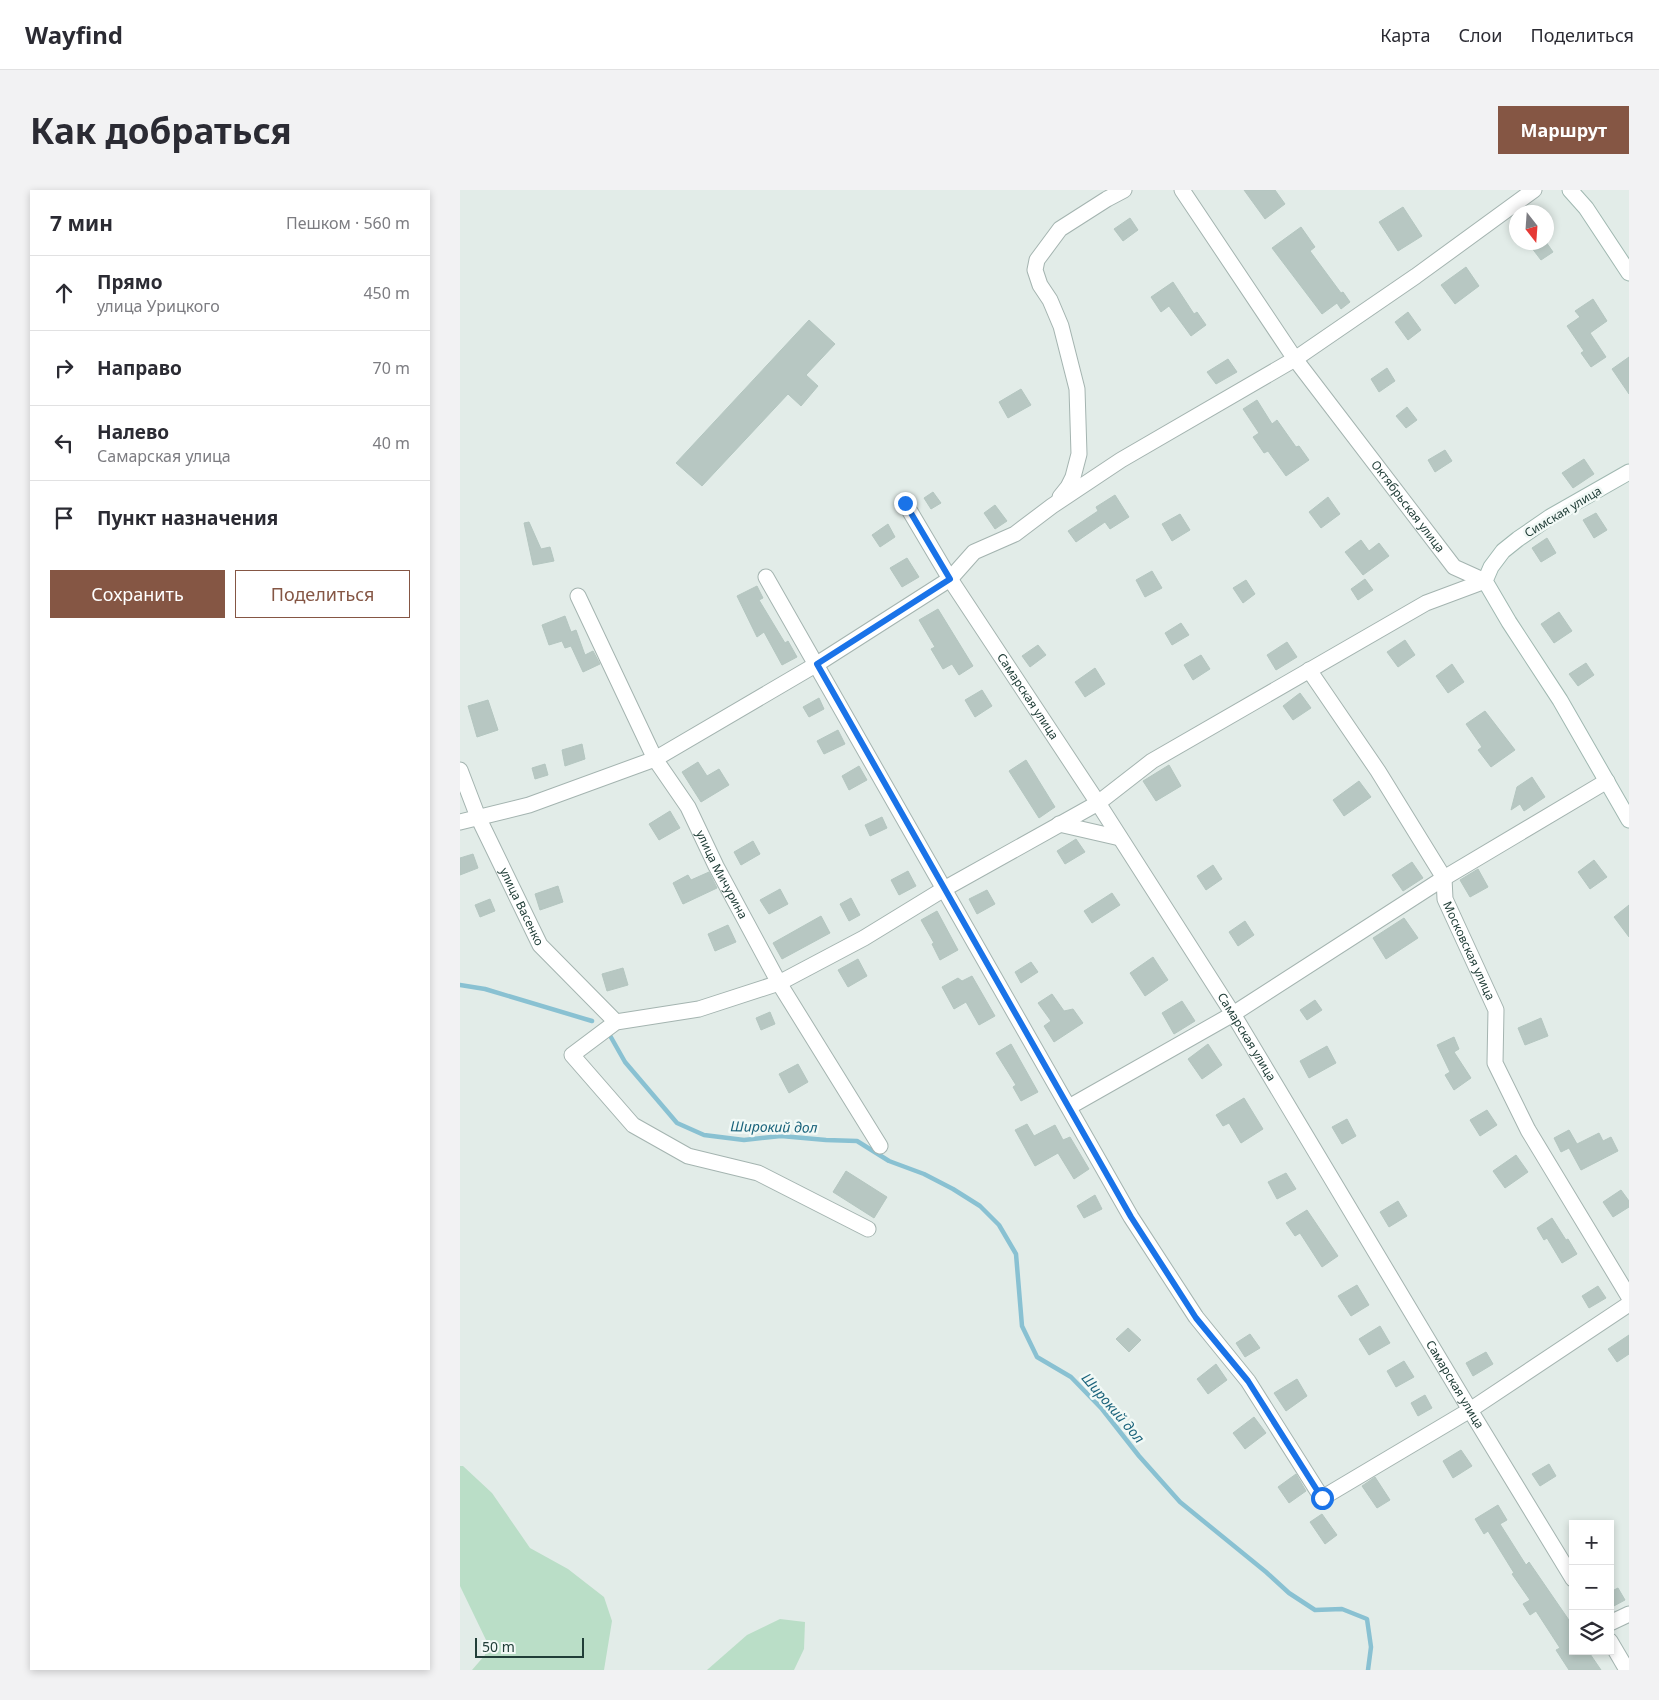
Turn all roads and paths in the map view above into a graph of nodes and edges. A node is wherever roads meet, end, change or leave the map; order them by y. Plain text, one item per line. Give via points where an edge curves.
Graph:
1 (1124, 190) edge
2 (1182, 190) edge
3 (1534, 190) edge
4 (1570, 190) edge
5 (1629, 273) edge
6 (1295, 359) junction
7 (1629, 472) edge
8 (905, 503) dead end
9 (1052, 506) junction
10 (766, 577) dead end
11 (950, 579) junction
12 (1485, 581) junction
13 (578, 596) dead end
14 (817, 664) junction
15 (1309, 670) junction
16 (655, 759) junction
17 (460, 770) edge
18 (1607, 781) junction
19 (1098, 803) junction
20 (478, 817) junction
21 (1629, 820) edge
22 (460, 822) edge
23 (1059, 824) junction
24 (1120, 838) junction
25 (1444, 878) junction
26 (944, 889) junction
27 (780, 983) junction
28 (1233, 1014) junction
29 (616, 1022) junction
30 (1069, 1107) junction
31 (880, 1146) dead end
32 (868, 1230) dead end
33 (1629, 1297) edge
34 (1629, 1304) edge
35 (1470, 1410) junction
36 (1569, 1572) edge
37 (1629, 1614) edge
38 (1614, 1621) edge
39 (1614, 1648) edge
40 (1627, 1670) edge

1 - 9 street via 1060,229 1036,260 1040,286 1061,326 1077,389 1078,454 1073,477
2 - 6 street, Октябрьская улица
3 - 6 street
4 - 5 street via 1586,208
6 - 9 street via 1121,460
6 - 12 street, Октябрьская улица via 1454,567
7 - 12 street, Симская улица via 1518,539 1503,551
8 - 11 street, Самарская улица
9 - 11 street via 1015,534 974,552
10 - 14 street
11 - 14 street
11 - 19 street, Самарская улица
12 - 15 street via 1426,603
12 - 18 street
13 - 16 street, улица Мичурина
14 - 16 street
14 - 26 street
15 - 19 street via 1152,761
15 - 25 street, Московская улица
16 - 20 street via 529,805
16 - 27 street, улица Мичурина via 688,807 716,866
17 - 20 street, улица Васенко
18 - 21 street
18 - 25 street
19 - 23 street
19 - 24 street, Самарская улица
20 - 22 street
20 - 29 street, улица Васенко via 540,945
23 - 24 street
23 - 26 street
24 - 28 street, Самарская улица
25 - 28 street
25 - 33 street, Московская улица via 1445,899 1496,1010 1495,1063 1528,1130
26 - 27 street via 864,938
26 - 30 street
27 - 29 street via 699,1010
27 - 31 street, улица Мичурина
28 - 30 street
28 - 35 street, Самарская улица
29 - 32 street via 572,1055 633,1125 688,1156 758,1173
30 - 35 street via 1131,1217 1196,1318 1248,1381 1322,1498
34 - 35 street
35 - 36 street, Самарская улица
37 - 38 street
39 - 40 street

